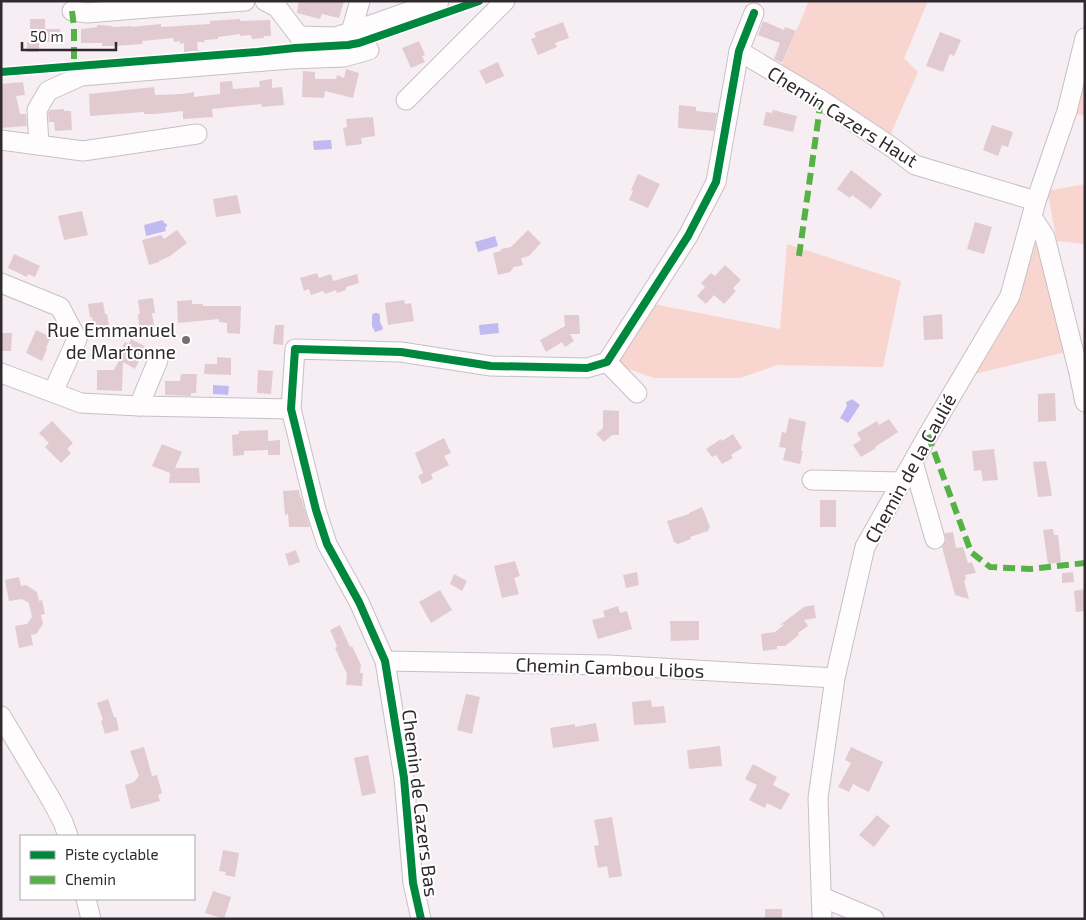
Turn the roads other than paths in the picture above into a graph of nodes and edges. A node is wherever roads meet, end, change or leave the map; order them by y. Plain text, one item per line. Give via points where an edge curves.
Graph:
1 (245, 1) edge
2 (360, 1) edge
3 (439, 1) edge
4 (505, 1) edge
5 (274, 3) edge
6 (160, 4) edge
7 (72, 11) dead end
8 (754, 13) dead end
9 (351, 32) junction
10 (299, 36) junction
11 (1085, 38) edge
12 (369, 50) dead end
13 (739, 52) junction
14 (290, 59) junction
15 (406, 100) dead end
16 (197, 134) dead end
17 (1, 140) edge
18 (39, 145) junction
19 (1034, 209) junction
20 (1, 283) edge
21 (158, 360) dead end
22 (607, 362) junction
23 (1, 372) edge
24 (53, 392) junction
25 (637, 393) dead end
26 (1085, 402) edge
27 (139, 406) junction
28 (291, 409) junction
29 (913, 462) junction
30 (812, 480) dead end
31 (902, 482) junction
32 (935, 539) dead end
33 (385, 661) junction
34 (835, 678) junction
35 (1, 716) edge
36 (68, 835) edge
37 (86, 900) edge
38 (836, 907) edge
39 (91, 919) edge
40 (421, 919) edge
41 (822, 919) edge
42 (874, 919) edge

1 - 6 street
2 - 9 street
3 - 9 street
4 - 15 street
5 - 10 street
6 - 7 street via 87,13
8 - 13 street
9 - 10 street via 335,37
10 - 14 street
11 - 19 street, Chemin de la Caulié via 1067,112
12 - 14 street via 344,56
13 - 19 street, Chemin Cazers Haut via 821,100 916,165
13 - 22 street via 716,182 688,236
14 - 18 street via 81,76 48,91 37,110
16 - 18 street via 83,151
17 - 18 street
19 - 26 street via 1044,237
19 - 29 street, Chemin de la Caulié via 1010,296
20 - 24 street via 60,307 77,339
21 - 27 street
22 - 25 street
22 - 28 street, Chemin de Cazers Bas via 587,368 491,366 401,352 295,349
23 - 24 street
24 - 27 street via 81,403
27 - 28 street
28 - 33 street, Chemin de Cazers Bas via 327,544 360,602
29 - 31 street, Chemin de la Caulié
29 - 32 street
30 - 31 street
31 - 34 street, Chemin de la Caulié via 865,547
33 - 34 street, Chemin Cambou Libos via 609,665
33 - 40 street, Chemin de Cazers Bas via 404,778 413,884
34 - 38 street, Chemin de la Caulié via 818,798
35 - 36 street via 64,822
37 - 39 street
38 - 41 street, Chemin de la Caulié
38 - 42 street

